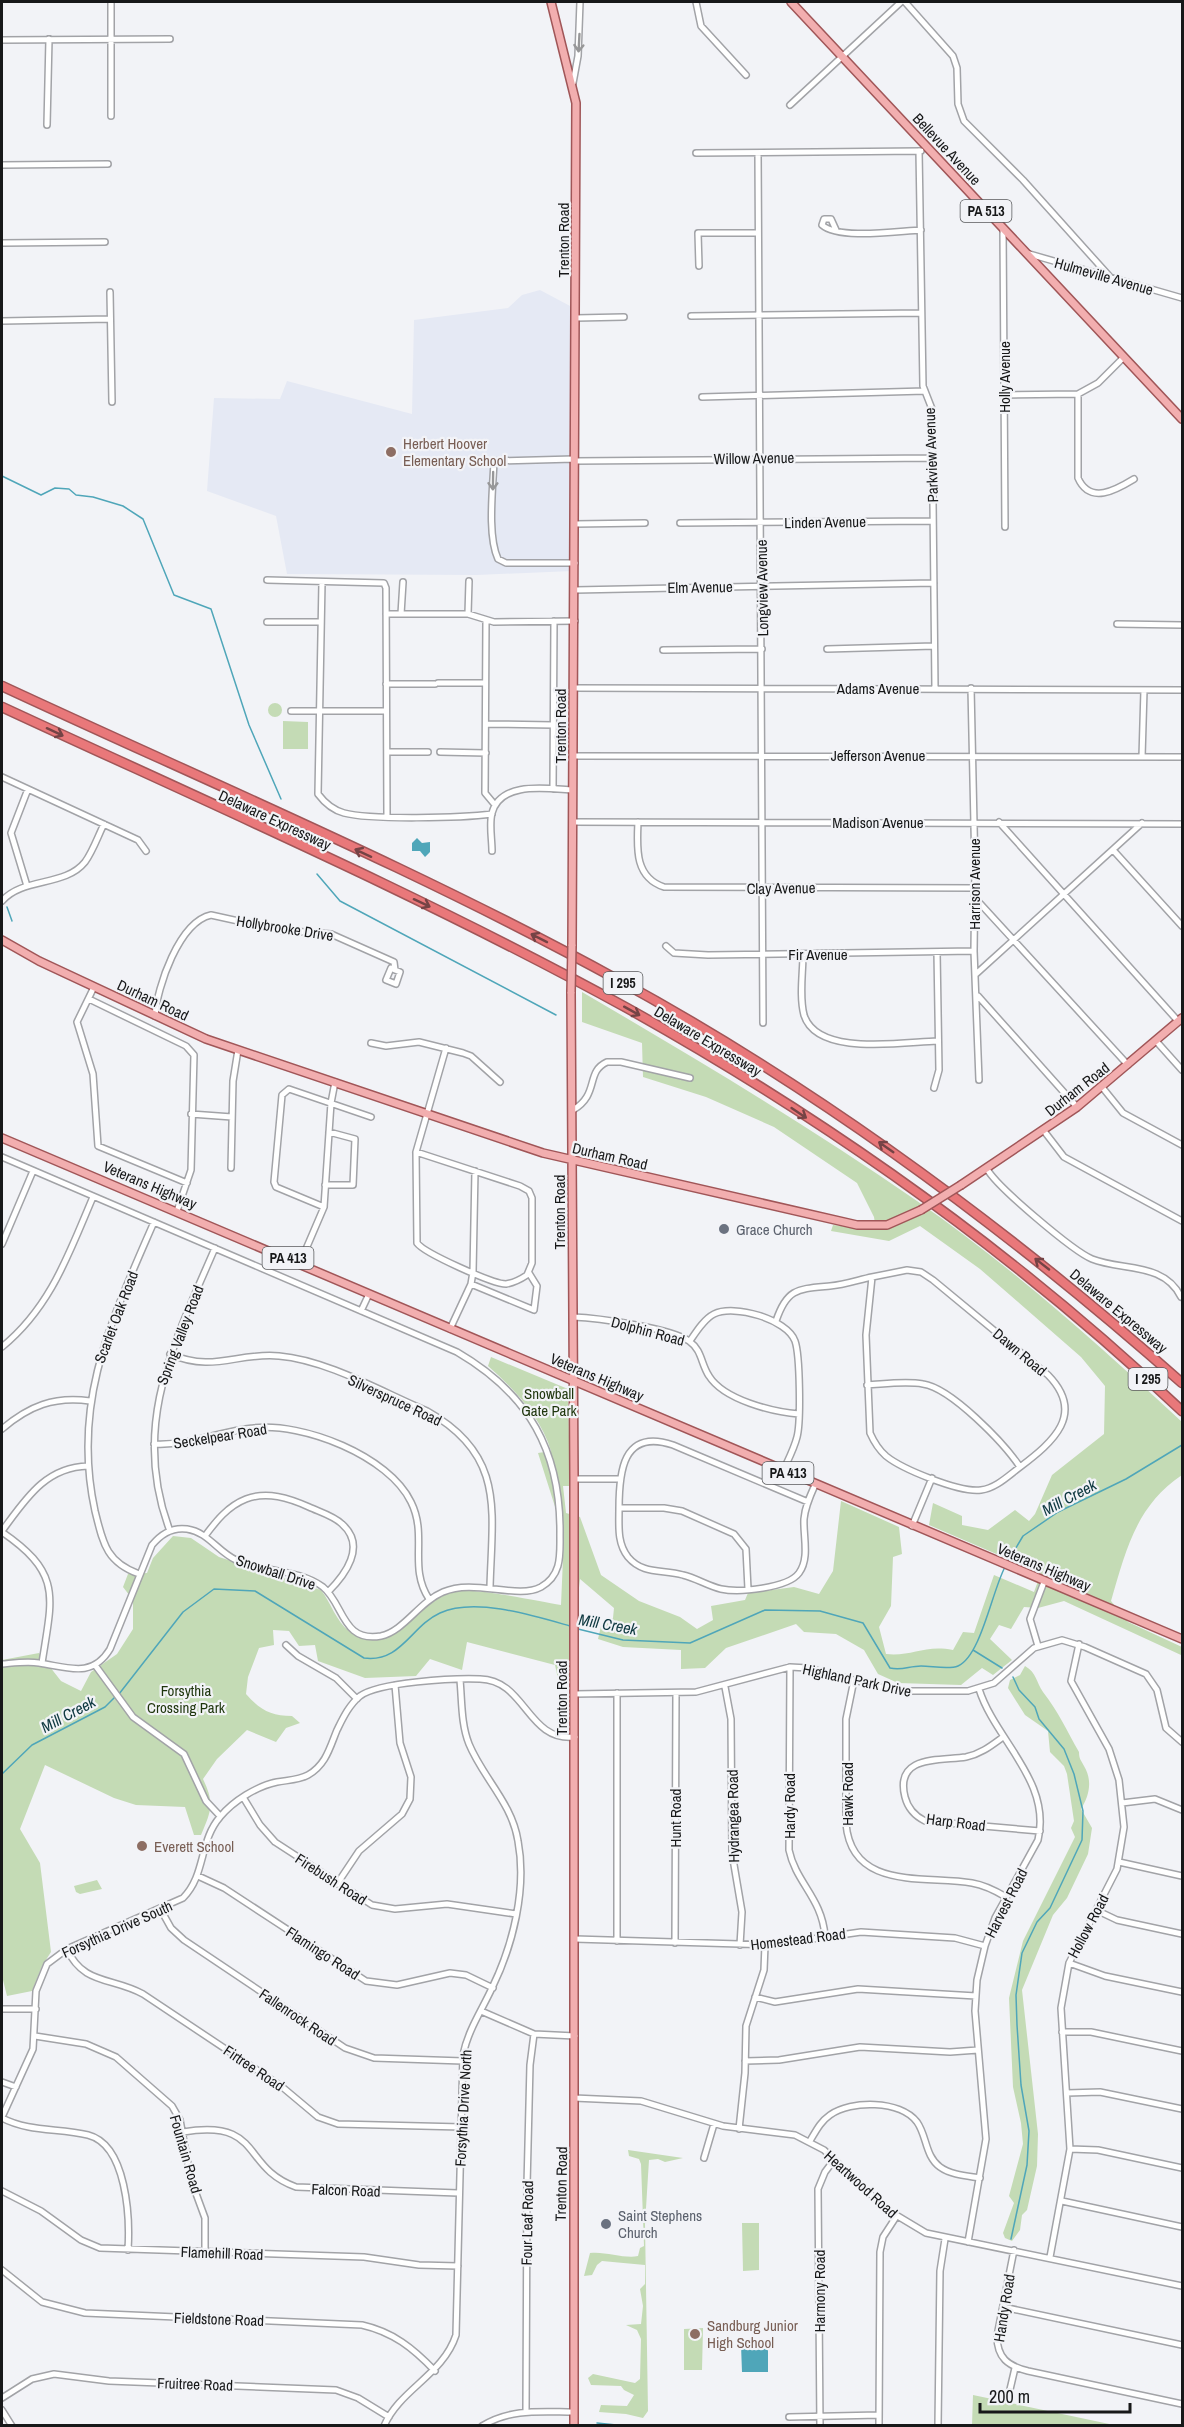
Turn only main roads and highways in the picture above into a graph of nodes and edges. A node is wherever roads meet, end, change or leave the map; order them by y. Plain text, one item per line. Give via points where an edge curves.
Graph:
1 (551, 2) edge
2 (791, 2) edge
3 (1182, 419) edge
4 (2, 686) edge
5 (2, 707) edge
6 (2, 940) edge
7 (1180, 1019) edge
8 (2, 1141) edge
9 (573, 1161) junction
10 (574, 1382) junction
11 (1182, 1383) edge
12 (1182, 1411) edge
13 (1182, 1639) edge
14 (574, 2426) edge

1 - 9 main road, Trenton Road, bridge via 576,103
2 - 3 main road, Bellevue Avenue / PA 513
11 -> 4 highway, Delaware Expressway / I 295 via 1044,1265 926,1175 813,1097 682,1016 462,899
5 -> 12 highway, Delaware Expressway / I 295 via 491,936 666,1030 792,1108 963,1228 1073,1315
6 - 9 main road, Durham Road via 206,1039
7 - 9 main road, Durham Road, bridge via 1044,1131 921,1210 887,1225 857,1225
8 - 10 main road, Veterans Highway / PA 413 via 177,1211
9 - 10 main road, Trenton Road
10 - 13 main road, Veterans Highway / PA 413
10 - 14 main road, Trenton Road

